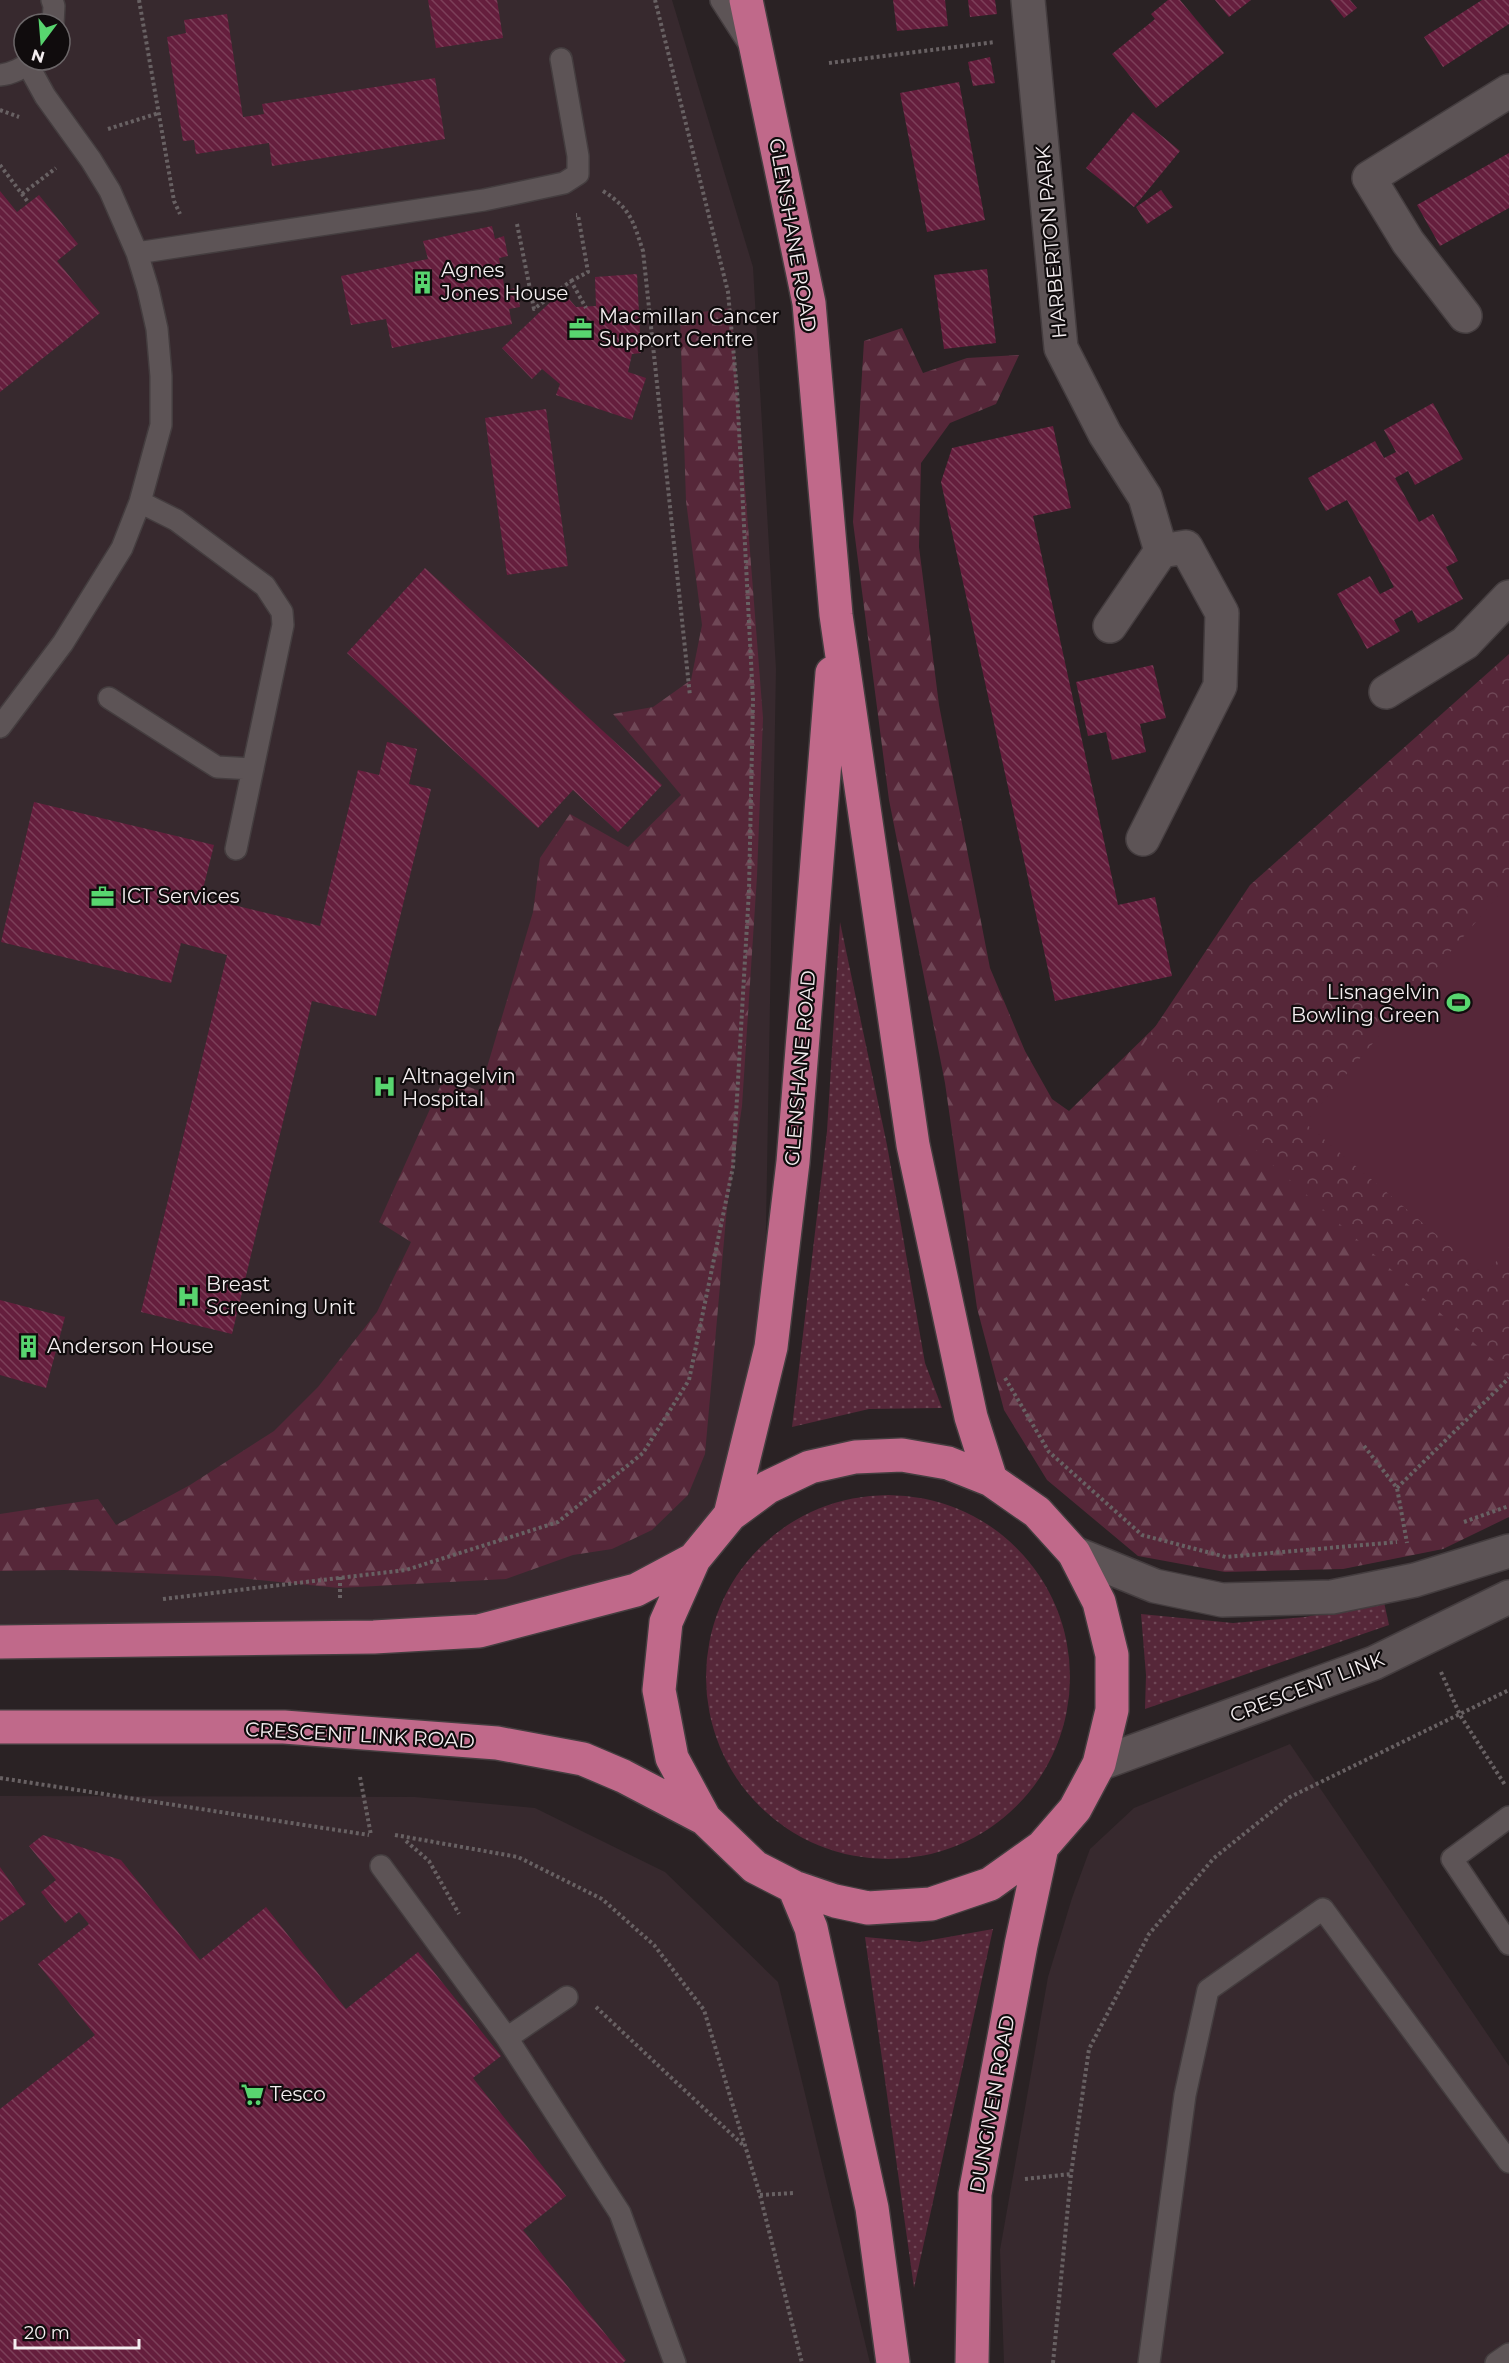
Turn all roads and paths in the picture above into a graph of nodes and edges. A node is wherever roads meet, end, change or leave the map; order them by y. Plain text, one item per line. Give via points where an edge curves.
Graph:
1 (139, 0) edge
2 (655, 0) edge
3 (721, 0) edge
4 (746, 0) edge
5 (1035, 13) edge
6 (758, 58) junction
7 (561, 59) dead end
8 (829, 63) dead end
9 (34, 72) edge
10 (1509, 91) edge
11 (64, 162) dead end
12 (0, 165) edge
13 (596, 186) dead end
14 (22, 194) junction
15 (484, 200) junction
16 (28, 202) dead end
17 (566, 217) dead end
18 (195, 245) junction
19 (137, 253) junction
20 (571, 281) junction
21 (586, 308) dead end
22 (1465, 316) dead end
23 (140, 502) junction
24 (1161, 551) junction
25 (1509, 597) edge
26 (836, 615) junction
27 (1110, 626) dead end
28 (1386, 692) dead end
29 (690, 696) dead end
30 (109, 698) dead end
31 (0, 727) edge
32 (253, 769) junction
33 (1143, 839) dead end
34 (236, 849) dead end
35 (1002, 1367) dead end
36 (1509, 1378) edge
37 (1364, 1446) dead end
38 (991, 1480) junction
39 (1397, 1488) junction
40 (730, 1515) junction
41 (1509, 1551) edge
42 (1074, 1553) junction
43 (694, 1559) junction
44 (1509, 1597) edge
45 (153, 1600) dead end
46 (0, 1642) edge
47 (1441, 1671) dead end
48 (1509, 1690) edge
49 (1460, 1714) junction
50 (0, 1727) edge
51 (1099, 1764) junction
52 (360, 1777) dead end
53 (0, 1778) edge
54 (1509, 1791) edge
55 (1509, 1817) edge
56 (705, 1819) junction
57 (371, 1835) junction
58 (380, 1835) dead end
59 (390, 1835) dead end
60 (1042, 1847) junction
61 (381, 1866) dead end
62 (794, 1887) junction
63 (1509, 1944) edge
64 (567, 1997) joint
65 (507, 2038) junction
66 (744, 2146) junction
67 (1509, 2162) edge
68 (1071, 2174) junction
69 (1025, 2179) dead end
70 (794, 2193) dead end
71 (760, 2194) junction
72 (1509, 2354) edge
73 (675, 2363) edge
74 (802, 2363) edge
75 (893, 2363) edge
76 (972, 2363) edge
77 (1053, 2363) edge
78 (1149, 2363) edge
79 (1496, 2363) edge

1 - 18 path via 174,201
2 - 45 path via 728,292 753,700 749,890 733,1167 689,1380 643,1453 558,1521 406,1569
3 - 6 lane
4 - 6 highway, GLENSHANE ROAD
5 - 8 path
5 - 24 street, HARBERTON PARK via 1061,348 1105,434 1145,496
6 - 26 highway, GLENSHANE ROAD via 809,303
7 - 15 lane via 578,174 564,183
9 - 19 lane via 45,96 110,191
10 - 22 street via 1369,178 1408,242
11 - 14 path
12 - 14 path
13 - 29 path via 621,202 632,218 643,251
14 - 16 path
15 - 18 lane
15 - 20 path via 486,208 501,207 519,226 534,309
17 - 20 path via 578,215 588,272
18 - 19 lane
19 - 23 lane via 157,329 161,386 161,425
20 - 21 path
23 - 31 lane via 122,548 86,608
23 - 32 lane via 176,520 265,586 282,612 283,626
24 - 27 street
24 - 33 street via 1186,547 1222,613 1220,686
25 - 28 street via 1465,643
26 - 38 highway, GLENSHANE ROAD via 913,1145 971,1417
26 - 40 highway, GLENSHANE ROAD via 793,1162 771,1347
30 - 32 lane via 216,767
32 - 34 lane
35 - 39 path via 1005,1379 1049,1452 1142,1534 1226,1557 1407,1541
36 - 39 path
37 - 39 path
38 - 40 highway via 948,1463 902,1455 855,1457 810,1467 768,1487
38 - 42 highway via 1037,1512
40 - 43 highway
41 - 42 street via 1415,1580 1332,1597 1222,1600 1155,1586
42 - 51 highway via 1099,1602 1112,1655 1112,1710
43 - 46 highway via 636,1590 479,1631 374,1637
43 - 56 highway via 666,1622 658,1690 672,1758
44 - 51 street, CRESCENT LINK via 1374,1663
47 - 49 path
48 - 49 path
49 - 54 path
49 - 68 path via 1290,1797 1214,1858 1149,1934 1089,2049
50 - 56 highway, CRESCENT LINK ROAD via 284,1727 496,1743 583,1759
51 - 60 highway via 1075,1809
52 - 57 path
53 - 57 path
55 - 63 lane via 1452,1859
56 - 62 highway via 755,1868
57 - 58 path
59 - 66 path via 518,1857 602,1899 654,1945 704,2010
60 - 62 highway via 990,1884 931,1904 868,1908
60 - 76 highway, DUNGIVEN ROAD via 975,2194
61 - 65 lane
62 - 75 highway via 811,1928 872,2208
64 - 65 lane
64 - 66 path via 598,2007
65 - 73 lane via 620,2213
66 - 71 path
67 - 78 lane via 1323,1909 1208,1990 1185,2095
68 - 69 path
68 - 77 path
70 - 71 path
71 - 74 path
72 - 79 lane

